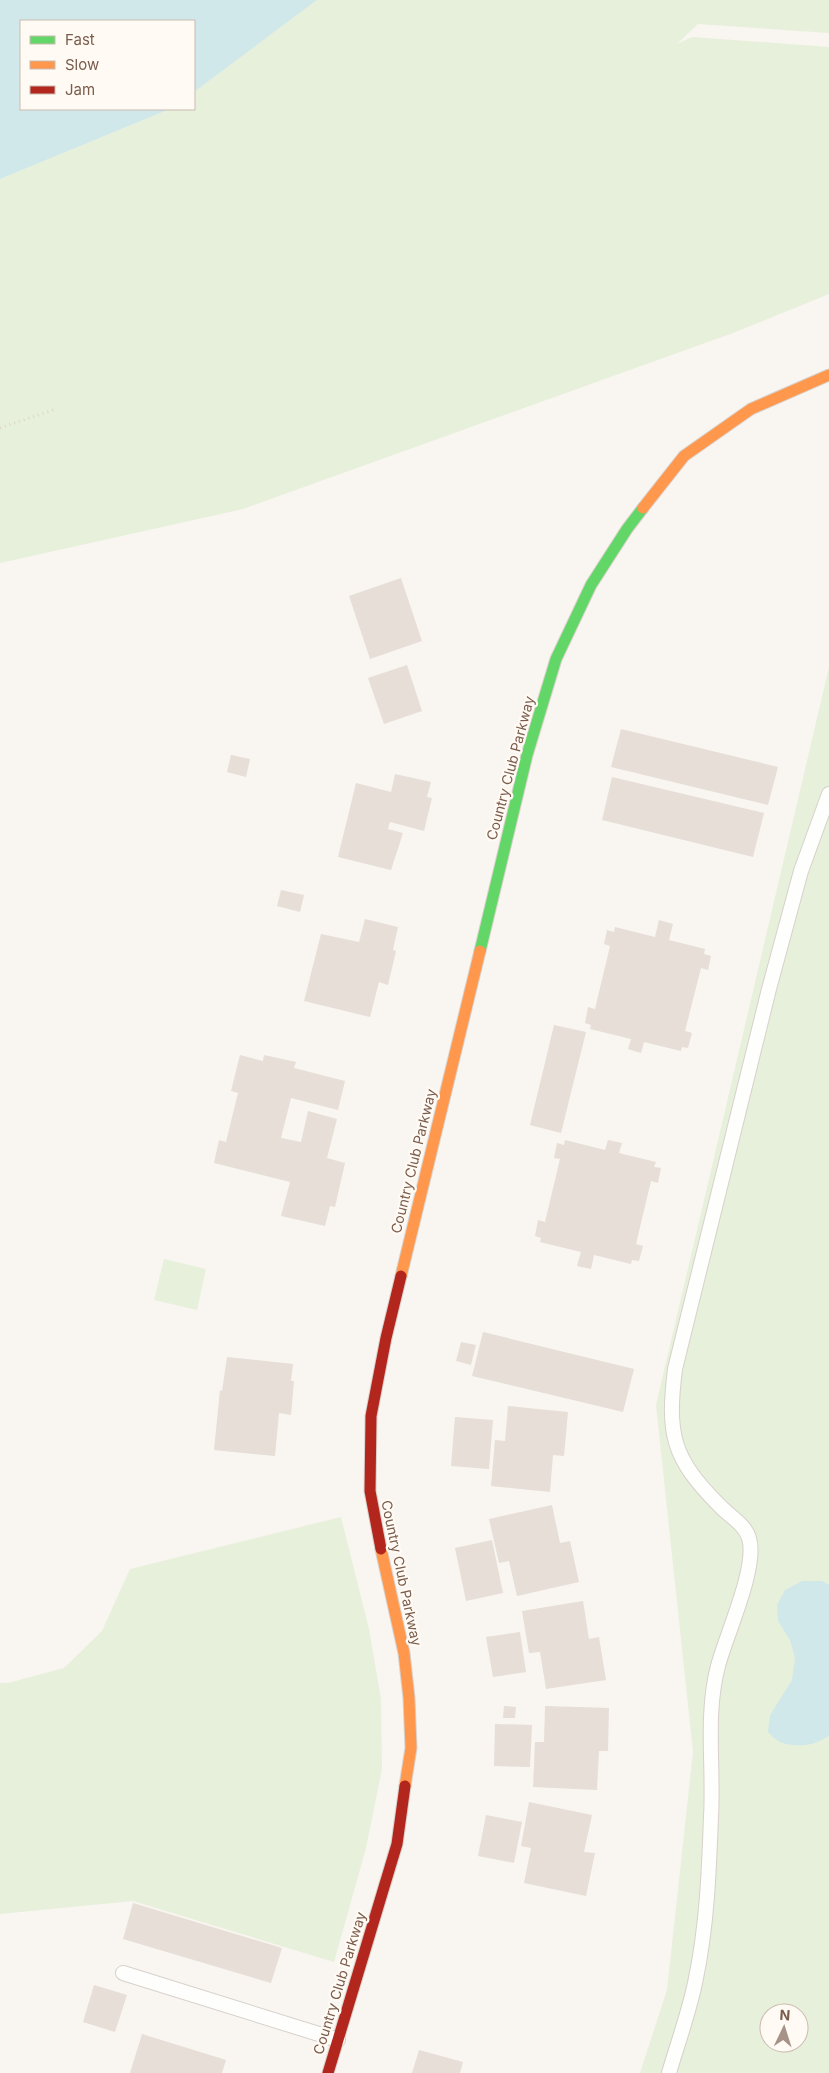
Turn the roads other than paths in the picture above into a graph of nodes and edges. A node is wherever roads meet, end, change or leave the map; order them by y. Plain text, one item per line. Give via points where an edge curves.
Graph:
1 (829, 375) edge
2 (829, 794) edge
3 (123, 1973) dead end
4 (338, 2040) junction
5 (328, 2073) edge
6 (669, 2073) edge

1 - 4 street, Country Club Parkway via 751,409 684,456 627,528 590,585 556,659 527,754 386,1338 371,1416 370,1491 404,1653 411,1748 398,1844
2 - 6 lane via 798,880 675,1369 671,1424 680,1453 700,1486 741,1524 749,1538 750,1552 744,1586 717,1667 712,1707 708,1895 696,1979
3 - 4 lane
4 - 5 street, Country Club Parkway

